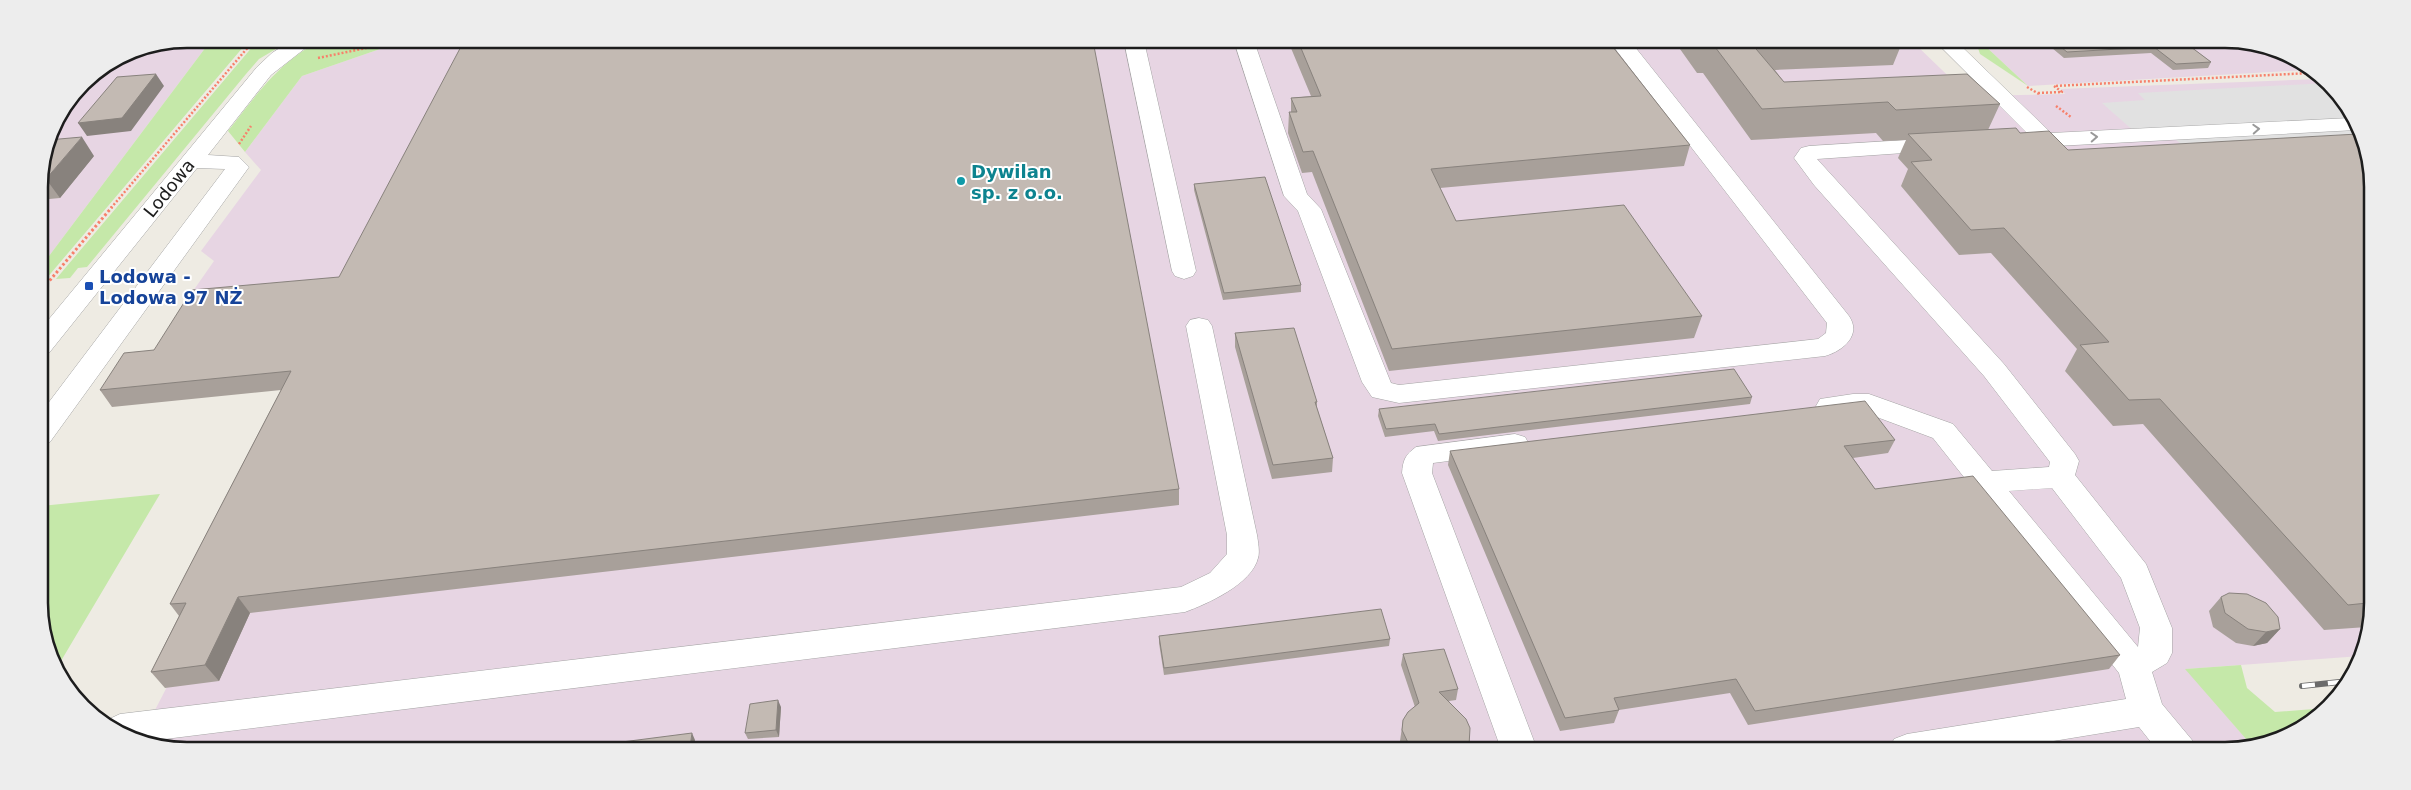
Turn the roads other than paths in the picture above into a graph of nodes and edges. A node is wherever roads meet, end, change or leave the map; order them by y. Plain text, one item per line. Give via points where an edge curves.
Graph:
1 (1246, 47) edge
2 (1624, 47) edge
3 (1951, 47) edge
4 (1135, 48) edge
5 (309, 50) edge
6 (2349, 124) edge
7 (2046, 139) junction
8 (1998, 142) edge
9 (1959, 144) edge
10 (191, 161) junction
11 (1184, 270) dead end
12 (1199, 326) dead end
13 (48, 339) edge
14 (1805, 409) edge
15 (47, 425) edge
16 (1542, 440) edge
17 (2060, 477) junction
18 (1983, 482) junction
19 (2134, 666) junction
20 (2147, 712) junction
21 (126, 728) edge
22 (1516, 742) edge
23 (1958, 742) edge
24 (2172, 742) edge

1 - 2 street via 1296,196 1309,209 1376,382 1382,390 1399,394 1825,347 1840,337 1840,322
3 - 7 street
4 - 11 street
5 - 10 street, Lodowa via 279,57 264,71
7 -> 6 street
7 - 8 street
9 - 17 street via 1809,153 1805,158 1994,370 2065,461
10 - 13 street, Lodowa
10 - 15 street via 226,161 238,167
12 - 21 street via 1242,535 1243,558 1221,582 1185,599
14 - 18 street via 1868,404 1929,425 1942,431
16 - 22 street via 1426,454 1417,461 1416,473
17 - 18 street
17 - 19 street via 2139,581 2156,628 2155,653
18 - 19 street
19 - 20 street
20 - 23 street
20 - 24 street

